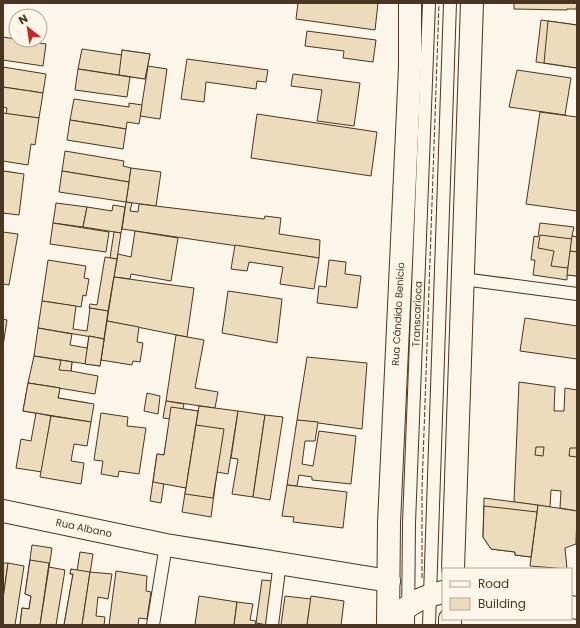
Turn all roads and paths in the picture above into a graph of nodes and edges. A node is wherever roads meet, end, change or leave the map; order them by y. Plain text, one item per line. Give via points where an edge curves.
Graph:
1 (410, 3) edge
2 (429, 3) edge
3 (450, 3) edge
4 (472, 3) edge
5 (463, 279) junction
6 (577, 294) edge
7 (3, 510) edge
8 (166, 545) junction
9 (280, 562) junction
10 (453, 568) edge
11 (389, 581) junction
12 (436, 594) edge
13 (409, 615) edge
14 (153, 625) edge
15 (272, 625) edge
16 (389, 625) edge
17 (430, 625) edge

1 - 11 main road, Rua Cândido Benício via 410,67 388,523
2 - 13 lane, Transcarioca via 409,523
3 - 12 lane
4 - 5 main road
5 - 6 lane
5 - 10 main road
7 - 8 main road, Rua Albano
8 - 9 main road, Rua Albano
8 - 14 lane
9 - 11 main road, Rua Albano
9 - 15 lane
11 - 16 main road, Rua Cândido Benício
12 - 13 main road
12 - 17 lane
13 - 16 main road via 398,613

